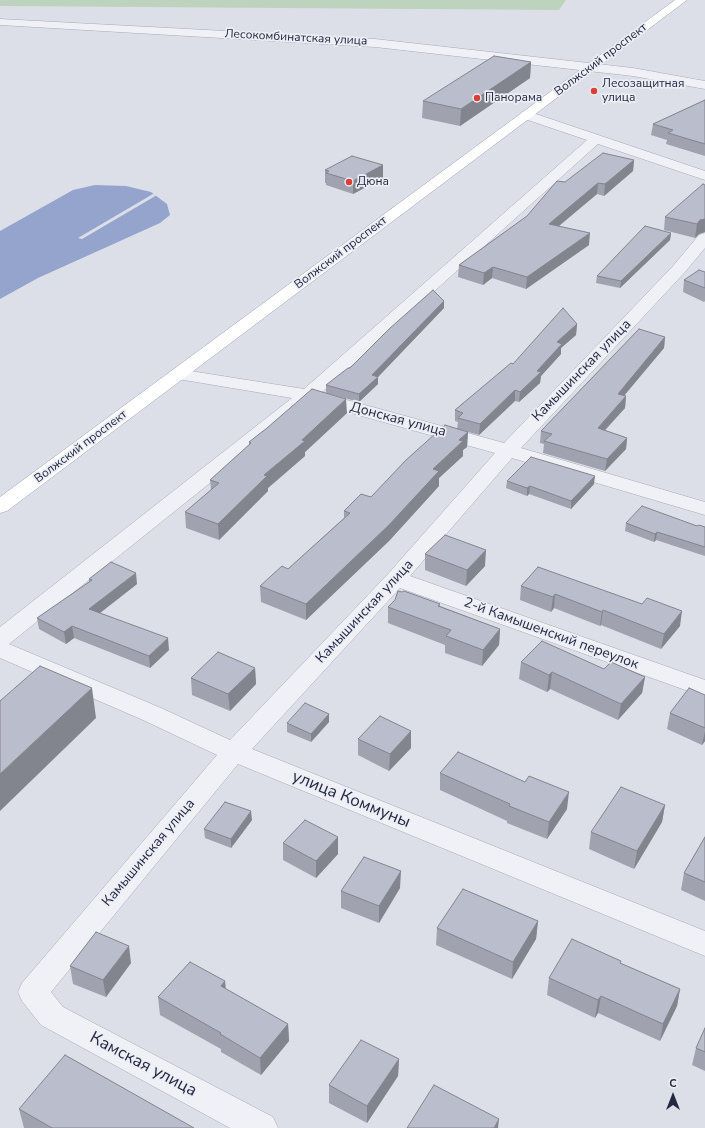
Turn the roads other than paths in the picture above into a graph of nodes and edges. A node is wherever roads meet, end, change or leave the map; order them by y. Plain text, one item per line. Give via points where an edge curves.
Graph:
1 (682, 0) edge
2 (0, 22) edge
3 (590, 68) junction
4 (705, 85) edge
5 (527, 115) junction
6 (596, 139) junction
7 (705, 176) edge
8 (705, 238) edge
9 (178, 374) junction
10 (308, 396) junction
11 (508, 450) junction
12 (0, 507) edge
13 (705, 509) edge
14 (396, 579) junction
15 (0, 639) edge
16 (0, 649) edge
17 (705, 690) edge
18 (234, 752) junction
19 (705, 944) edge
20 (33, 992) joint
21 (261, 1128) edge

1 - 3 main road, Волжский проспект
2 - 3 street, Лесокомбинатская улица via 375,43
3 - 4 street, Лесокомбинатская улица via 633,72
3 - 5 main road, Волжский проспект
5 - 6 street
5 - 9 main road, Волжский проспект
6 - 7 street
6 - 10 street
8 - 11 street, Камышинская улица via 686,271
9 - 10 street, Донская улица
9 - 12 main road, Волжский проспект
10 - 11 street, Донская улица
10 - 15 street
11 - 13 street, Донская улица
11 - 14 street, Камышинская улица
14 - 17 street, 2-й Камышенский переулок
14 - 18 street, Камышинская улица
16 - 18 street, улица Коммуны
18 - 19 street, улица Коммуны
18 - 20 street, Камышинская улица
20 - 21 street, Камская улица via 52,1016

